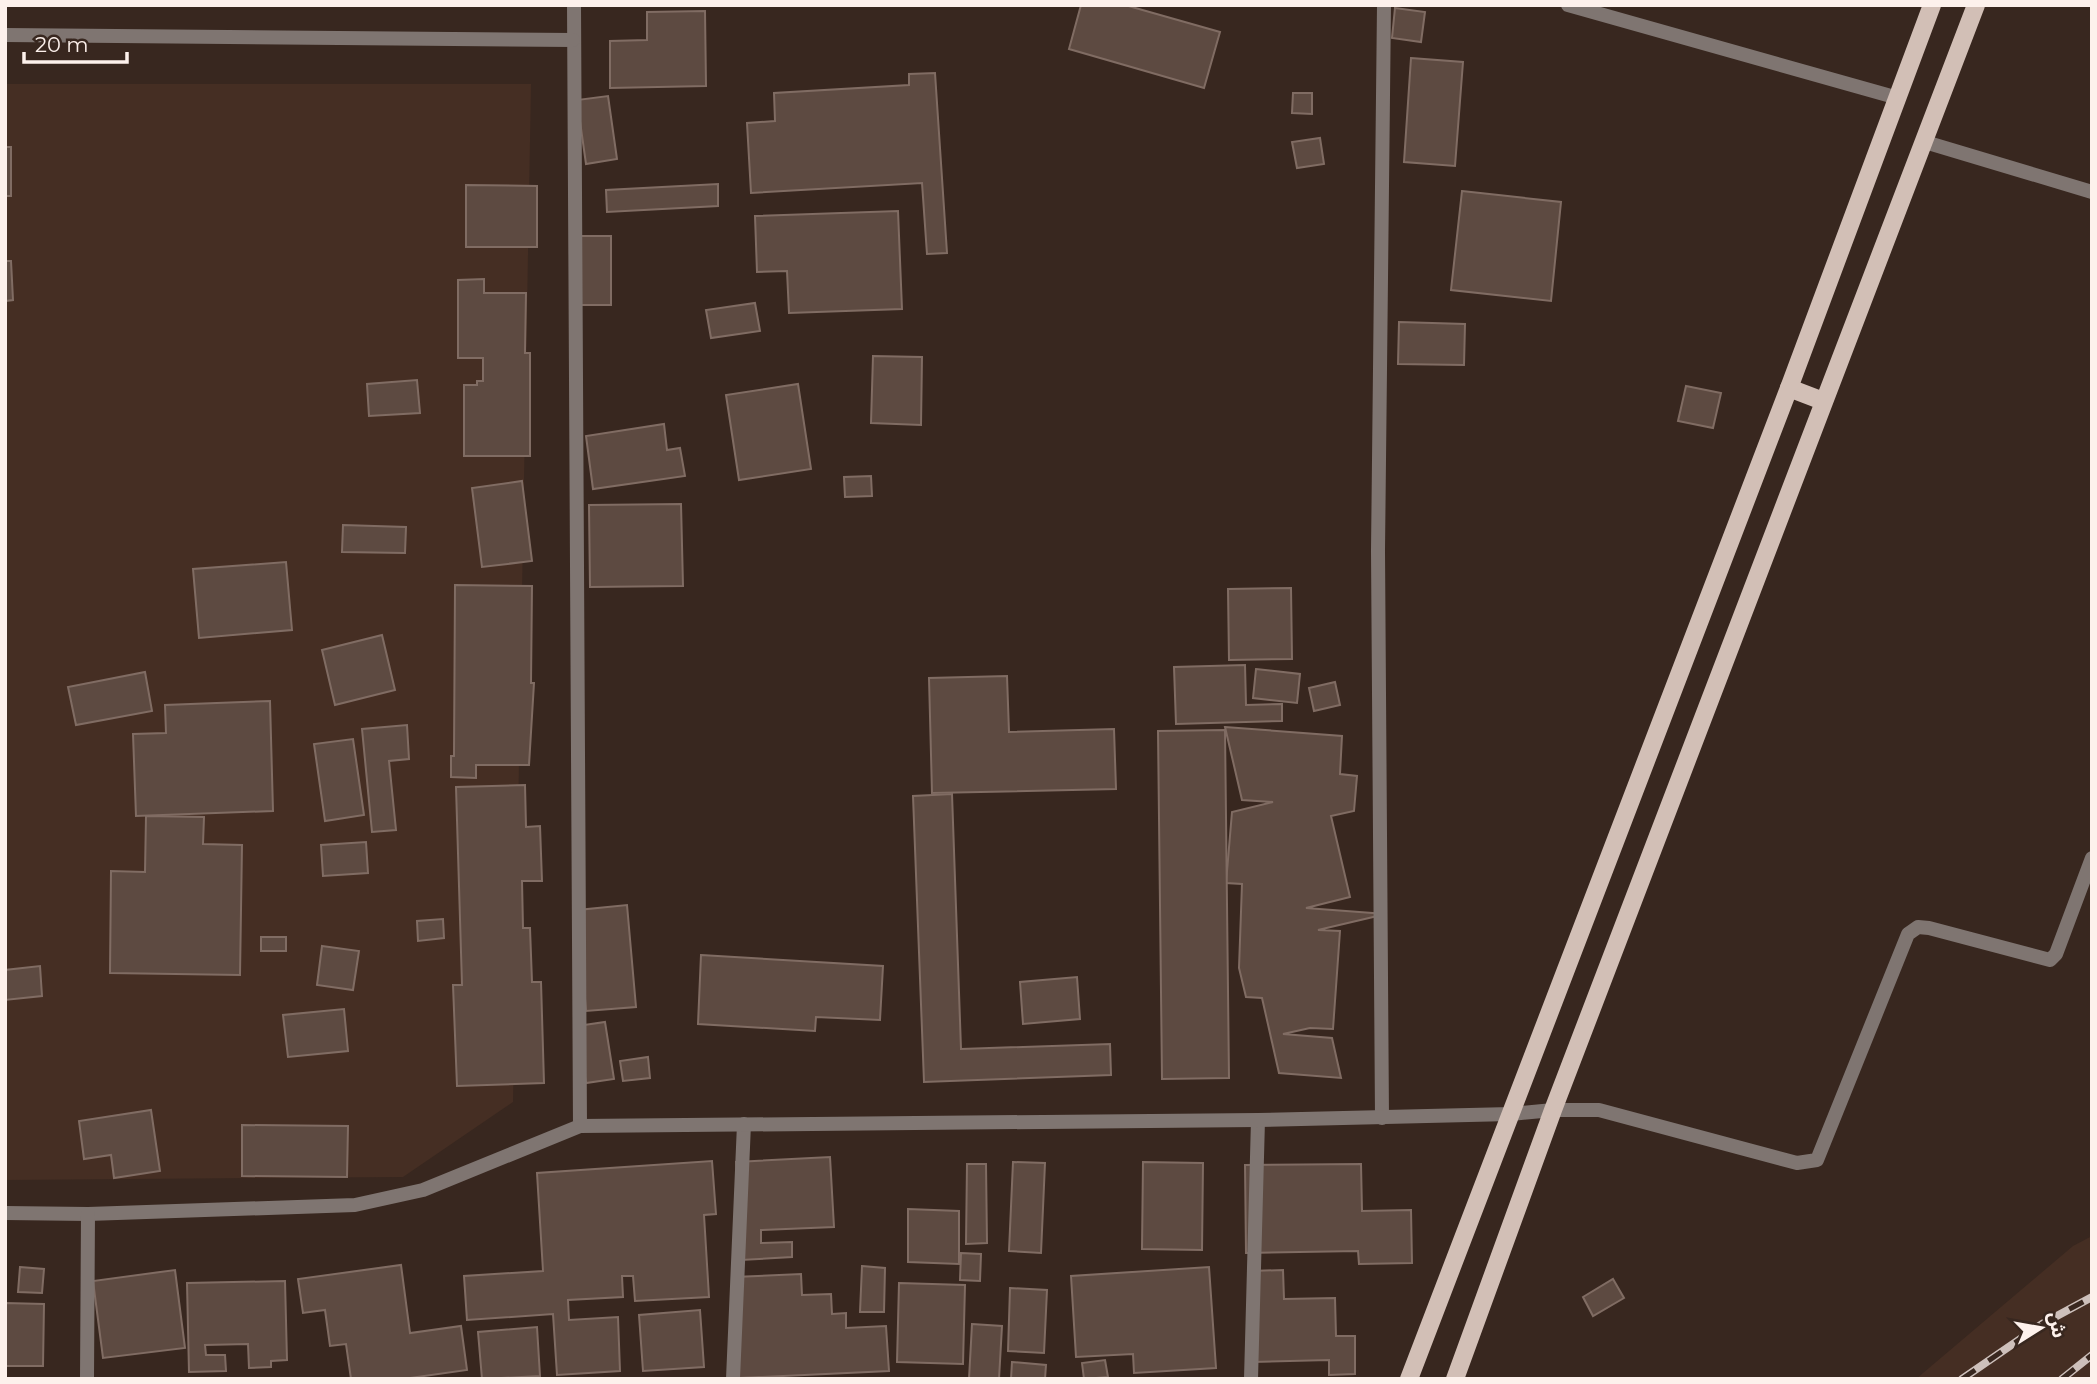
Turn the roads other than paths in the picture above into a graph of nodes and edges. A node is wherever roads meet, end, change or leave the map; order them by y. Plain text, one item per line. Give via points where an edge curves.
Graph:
1 (574, 5) edge
2 (1384, 5) edge
3 (1568, 5) edge
4 (1932, 5) edge
5 (1976, 5) edge
6 (5, 35) edge
7 (573, 40) junction
8 (1898, 98) junction
9 (1925, 142) junction
10 (2092, 192) edge
11 (1789, 388) junction
12 (1824, 401) junction
13 (2092, 858) edge
14 (1553, 1110) junction
15 (1511, 1114) junction
16 (1382, 1118) junction
17 (1258, 1120) junction
18 (744, 1124) junction
19 (580, 1126) junction
20 (5, 1213) edge
21 (88, 1214) junction
22 (87, 1379) edge
23 (733, 1379) edge
24 (1251, 1379) edge
25 (1409, 1379) edge
26 (1455, 1379) edge

1 - 7 street
2 - 16 street via 1378,551
3 - 8 street
4 - 8 main road
5 - 9 main road
6 - 7 street
7 - 19 street
8 - 11 main road
9 - 10 street
9 - 12 main road
11 - 12 main road
11 - 15 main road
12 - 14 main road
13 - 14 street via 2050,960 1929,928 1908,934 1818,1160 1797,1163 1599,1110
14 - 15 street
14 - 26 main road
15 - 16 street
15 - 25 main road
16 - 17 street
17 - 18 street
17 - 24 street
18 - 19 street
18 - 23 street
19 - 21 street via 423,1190 366,1203
20 - 21 street
21 - 22 street

